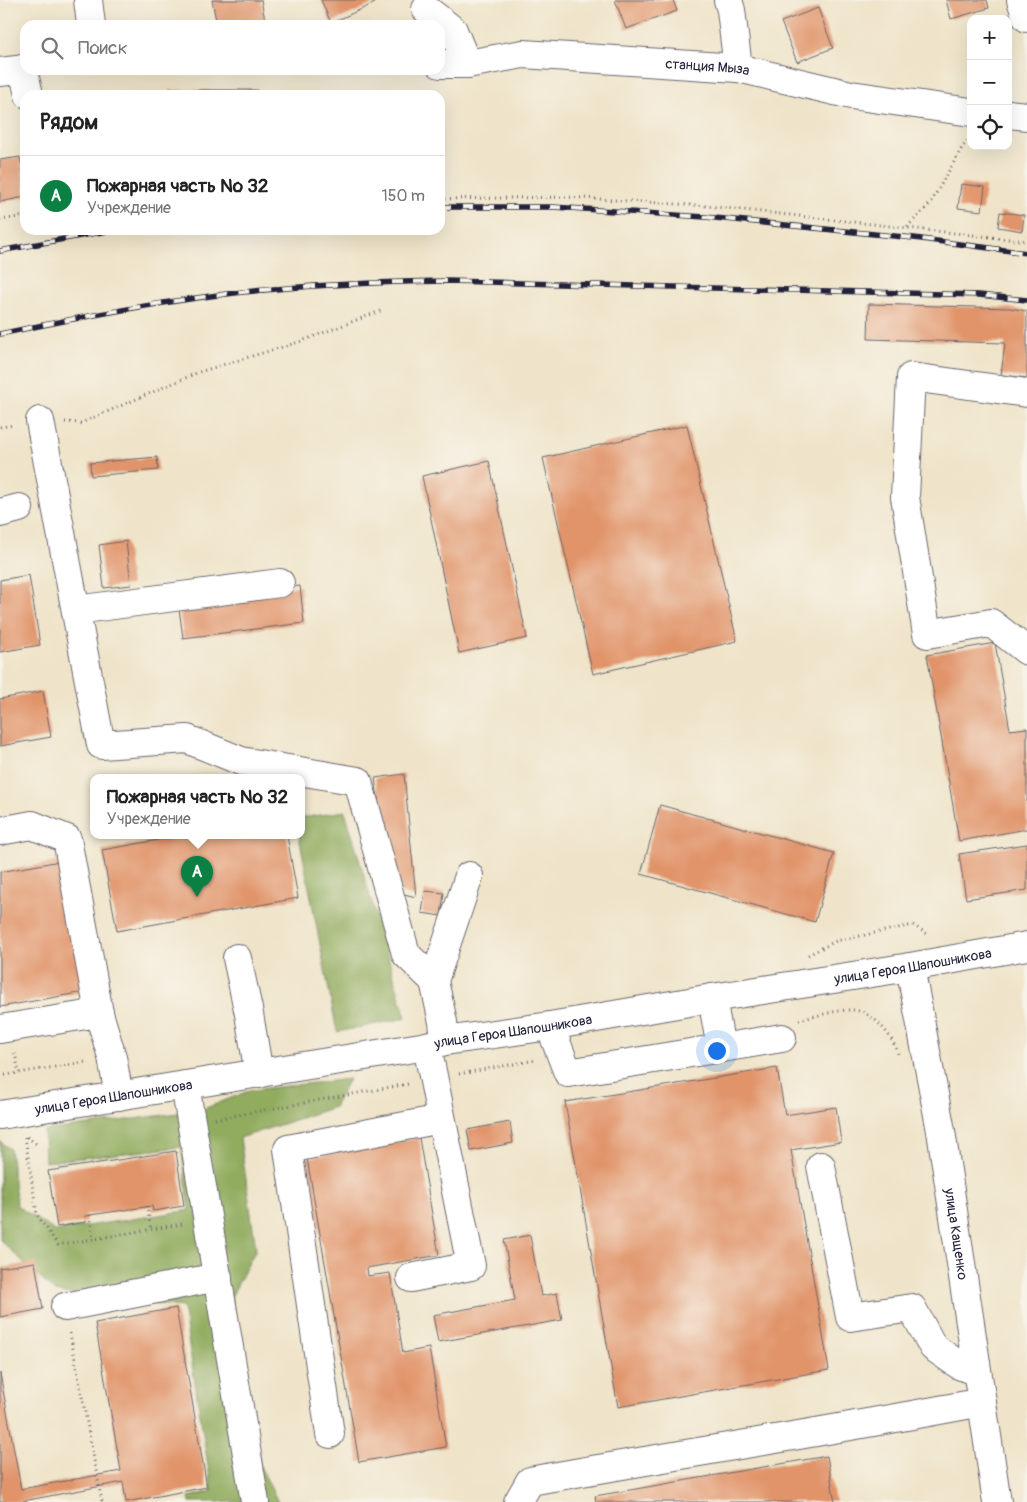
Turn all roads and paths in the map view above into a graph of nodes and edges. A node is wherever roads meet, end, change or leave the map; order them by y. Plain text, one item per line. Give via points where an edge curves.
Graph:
1 (88, 0) edge
2 (728, 0) edge
3 (1021, 0) edge
4 (424, 11) edge
5 (1027, 18) edge
6 (90, 20) edge
7 (438, 20) edge
8 (445, 25) edge
9 (445, 64) edge
10 (467, 64) junction
11 (738, 68) junction
12 (16, 70) edge
13 (26, 90) edge
14 (967, 111) edge
15 (1012, 114) edge
16 (1027, 116) edge
17 (967, 142) edge
18 (445, 199) edge
19 (20, 217) edge
20 (0, 220) edge
21 (906, 227) junction
22 (1027, 241) edge
23 (383, 310) dead end
24 (1027, 393) edge
25 (40, 421) joint
26 (280, 583) dead end
27 (76, 610) junction
28 (1027, 651) edge
29 (0, 831) edge
30 (469, 876) dead end
31 (1027, 946) edge
32 (237, 958) dead end
33 (910, 967) junction
34 (434, 981) junction
35 (712, 998) junction
36 (99, 1013) junction
37 (550, 1026) junction
38 (0, 1030) edge
39 (782, 1038) joint
40 (436, 1043) junction
41 (721, 1048) junction
42 (898, 1054) dead end
43 (562, 1055) junction
44 (112, 1057) junction
45 (259, 1074) junction
46 (0, 1076) edge
47 (434, 1079) junction
48 (185, 1086) junction
49 (118, 1096) junction
50 (0, 1115) edge
51 (441, 1120) junction
52 (192, 1124) junction
53 (39, 1146) dead end
54 (820, 1166) dead end
55 (147, 1206) dead end
56 (90, 1215) dead end
57 (208, 1220) junction
58 (151, 1230) junction
59 (94, 1239) junction
60 (218, 1277) junction
61 (411, 1278) dead end
62 (65, 1307) joint
63 (977, 1372) junction
64 (982, 1402) junction
65 (330, 1434) dead end
66 (102, 1502) edge
67 (254, 1502) edge
68 (518, 1502) edge
69 (997, 1502) edge

1 - 6 street
2 - 11 street
3 - 5 street
4 - 7 street
8 - 10 street via 453,30
9 - 10 street, станция Мыза
10 - 11 street, станция Мыза via 523,54
11 - 14 street, станция Мыза via 851,95
12 - 13 street
15 - 16 street
17 - 21 path via 930,204
18 - 21 path via 567,197 707,206
19 - 20 path
21 - 22 path
23 - 25 path via 299,342 199,372 81,423
24 - 28 street via 911,377 905,497 927,634 991,623
25 - 27 street
26 - 27 street
27 - 34 street via 101,745 188,739 241,761 358,781 406,954
29 - 36 street via 32,825 68,839
30 - 34 street
31 - 33 street, улица Героя Шапошникова
32 - 45 street
33 - 35 street, улица Героя Шапошникова
33 - 63 street, улица Кащенко via 941,1131
34 - 40 street via 443,1022
35 - 37 street, улица Героя Шапошникова
35 - 41 street
36 - 38 street
36 - 44 street
37 - 40 street, улица Героя Шапошникова
37 - 43 street
39 - 41 street
39 - 42 path via 789,1022 852,1010 862,1012 888,1032
40 - 45 street, улица Героя Шапошникова
40 - 47 street
41 - 43 street via 568,1073
43 - 47 path
44 - 46 path
44 - 49 street
45 - 48 street, улица Героя Шапошникова
47 - 51 street
47 - 52 path
48 - 49 street, улица Героя Шапошникова
48 - 52 street
49 - 50 street, улица Героя Шапошникова
51 - 61 street via 471,1266
51 - 65 street via 288,1149
52 - 57 street
53 - 59 path via 25,1135 37,1215 58,1246
54 - 63 street via 850,1317 912,1308 933,1347 959,1365
55 - 58 path
56 - 59 path
57 - 58 path
57 - 60 street
58 - 59 path
60 - 62 street
60 - 67 street
62 - 66 path
63 - 64 street, улица Кащенко
64 - 68 street via 530,1481
64 - 69 street, улица Кащенко

